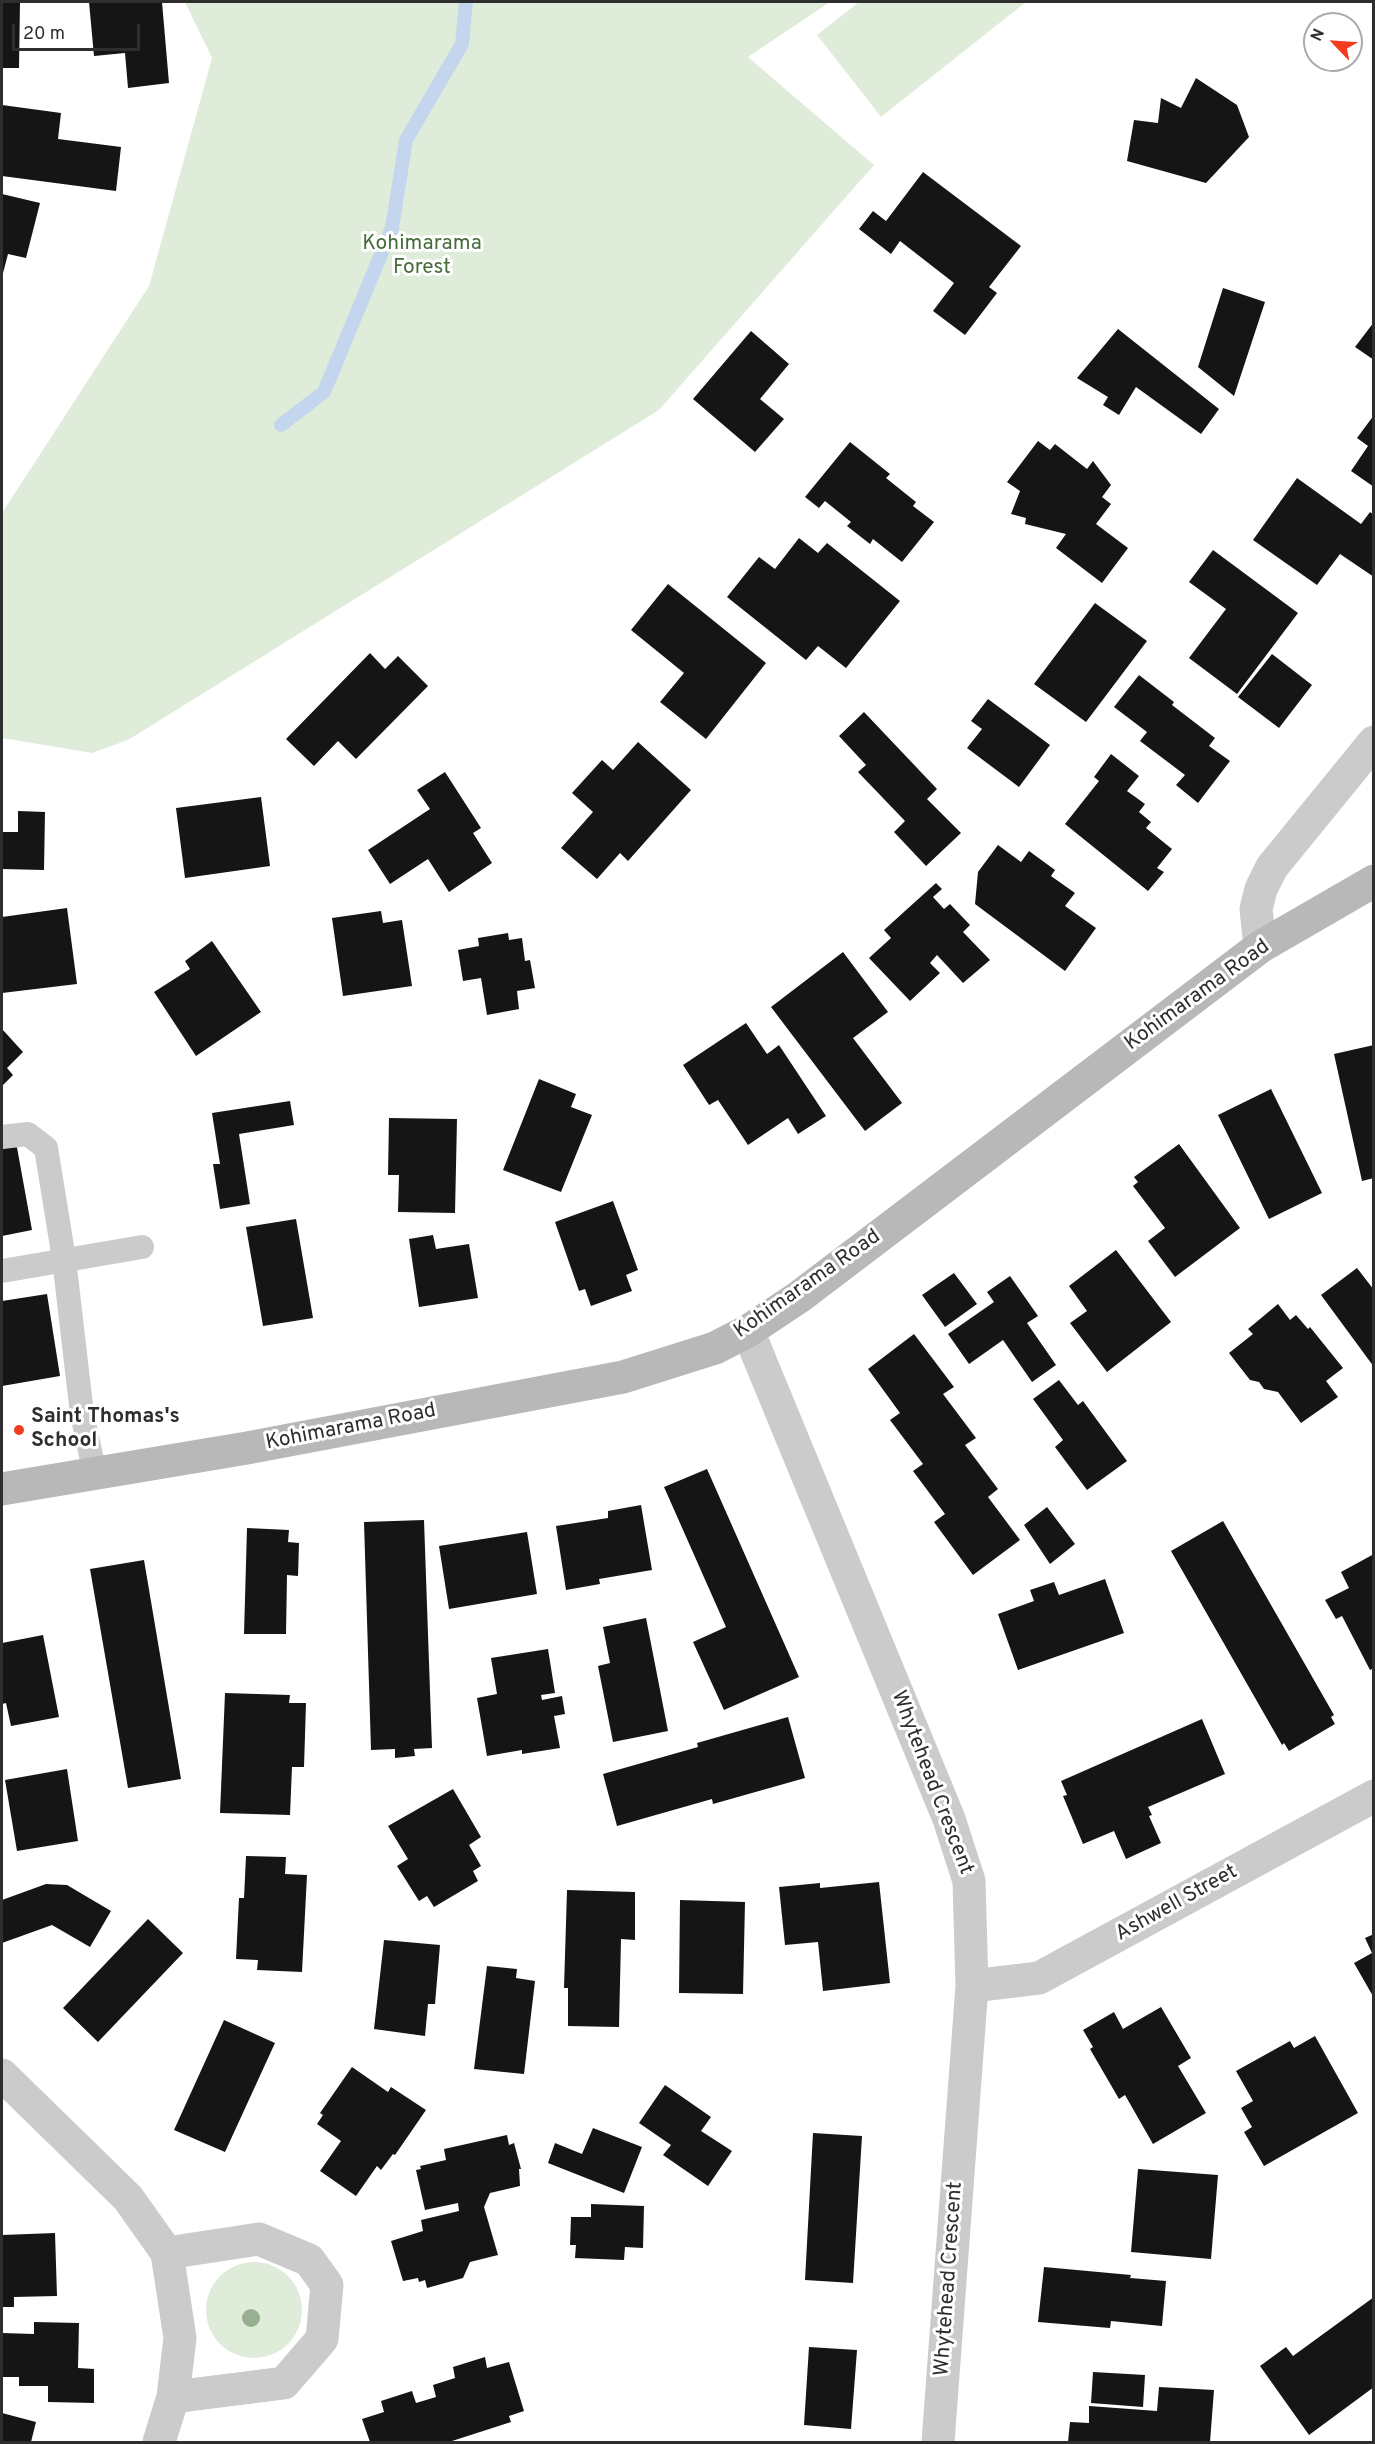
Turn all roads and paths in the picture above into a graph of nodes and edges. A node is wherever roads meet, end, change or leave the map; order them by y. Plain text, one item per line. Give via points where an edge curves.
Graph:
1 (1374, 742) edge
2 (1374, 881) edge
3 (1260, 947) junction
4 (2, 1137) edge
5 (142, 1247) dead end
6 (64, 1259) junction
7 (2, 1271) edge
8 (748, 1331) junction
9 (95, 1474) junction
10 (2, 1489) edge
11 (1374, 1796) edge
12 (972, 1986) junction
13 (2, 2074) edge
14 (167, 2253) junction
15 (172, 2397) junction
16 (159, 2442) edge
17 (938, 2442) edge

1 - 3 street via 1272,867 1256,909
2 - 3 main road, Kohimarama Road
3 - 8 main road, Kohimarama Road via 799,1297
4 - 6 lane via 28,1134 46,1148
5 - 6 lane
6 - 7 lane
6 - 9 lane via 82,1414
8 - 9 main road, Kohimarama Road via 715,1348 623,1377
8 - 12 street, Whytehead Crescent via 949,1819 969,1881
9 - 10 main road, Kohimarama Road
11 - 12 street, Ashwell Street via 1050,1973 1012,1983
12 - 17 street, Whytehead Crescent
13 - 14 street via 128,2198
14 - 15 street via 180,2338
14 - 15 street via 259,2239 309,2260 327,2285 322,2339 284,2383
15 - 16 street

